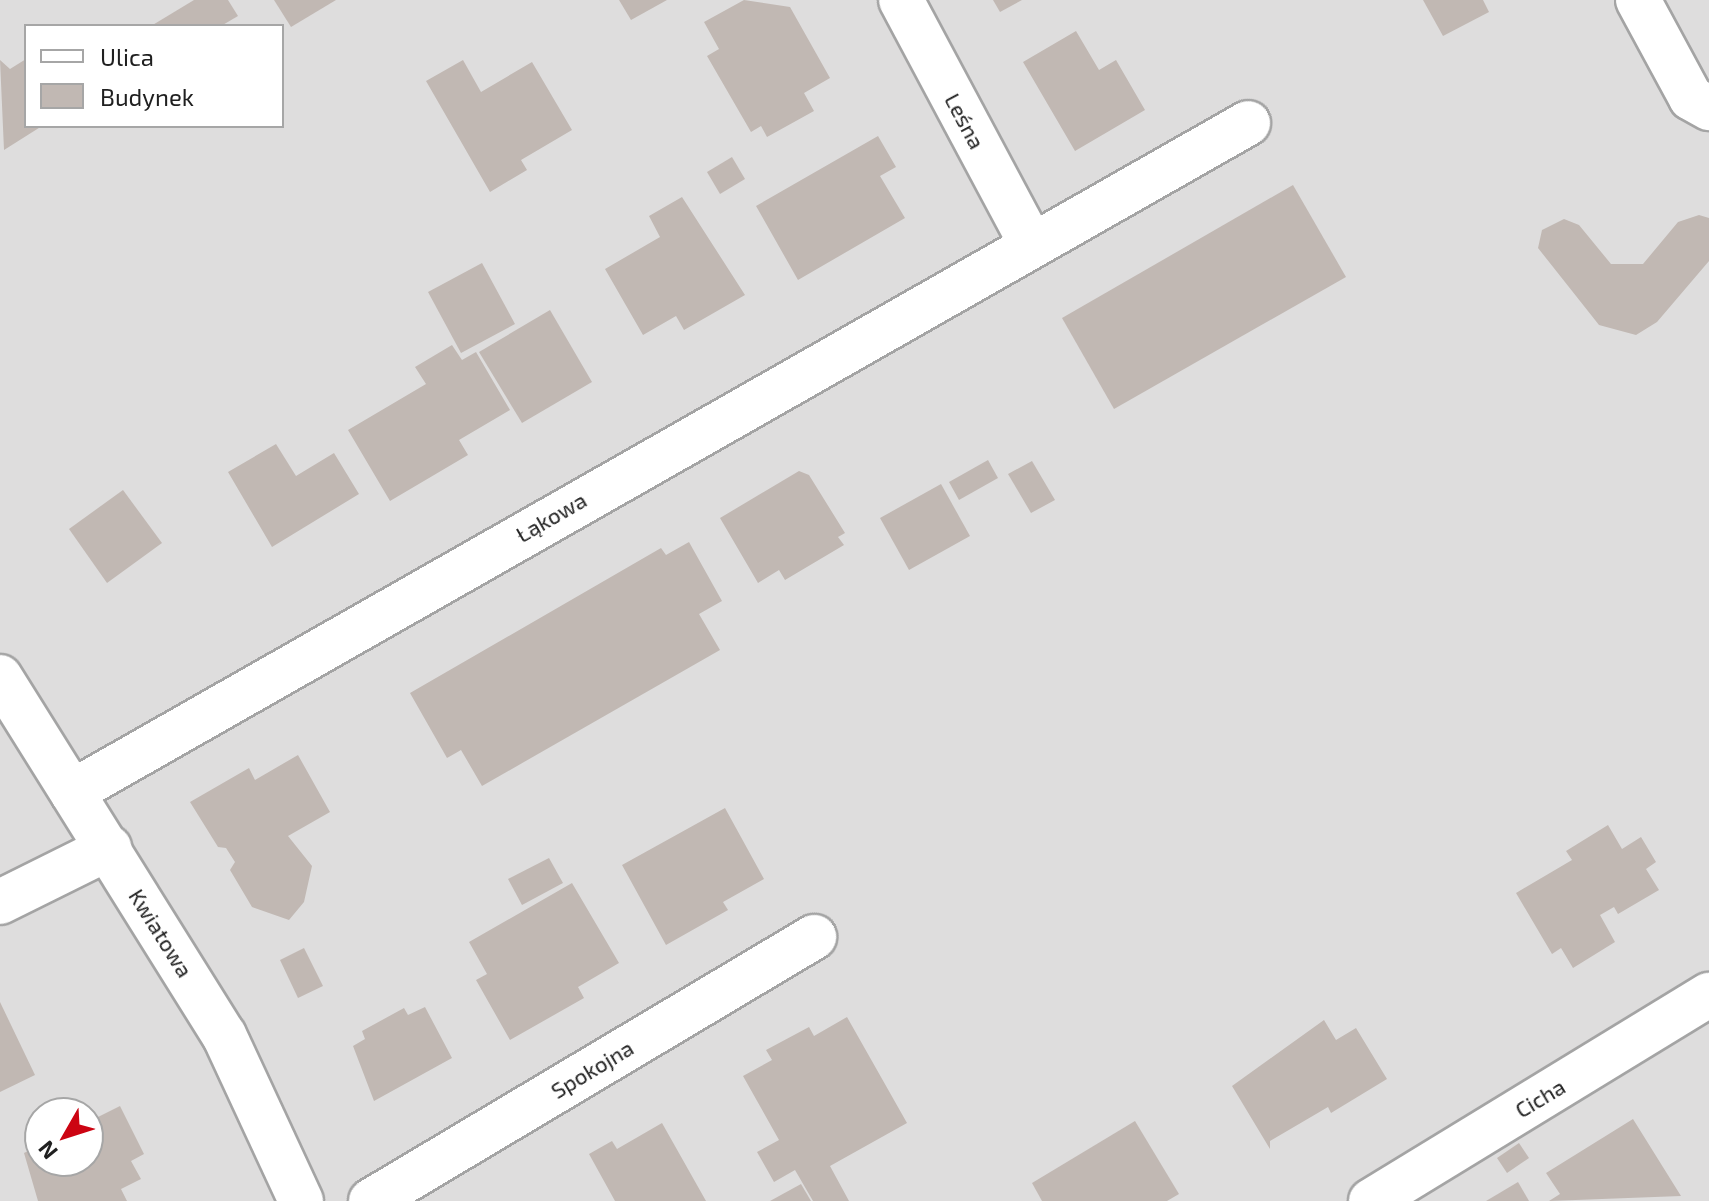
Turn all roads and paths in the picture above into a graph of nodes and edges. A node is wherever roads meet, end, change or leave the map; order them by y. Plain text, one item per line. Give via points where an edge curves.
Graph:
1 (901, 0) edge
2 (1638, 0) edge
3 (1709, 108) edge
4 (1248, 123) dead end
5 (1030, 242) junction
6 (0, 677) edge
7 (72, 792) junction
8 (109, 848) junction
9 (0, 902) edge
10 (814, 937) dead end
11 (1709, 995) edge
12 (301, 1201) edge
13 (371, 1201) edge
14 (1371, 1201) edge

1 - 5 street, Leśna
2 - 3 street via 1691,98
4 - 5 street, Łąkowa
5 - 7 street, Łąkowa
6 - 7 street, Kwiatowa
7 - 8 street, Kwiatowa
8 - 9 street
8 - 12 street, Kwiatowa via 224,1035
10 - 13 street, Spokojna
11 - 14 street, Cicha

